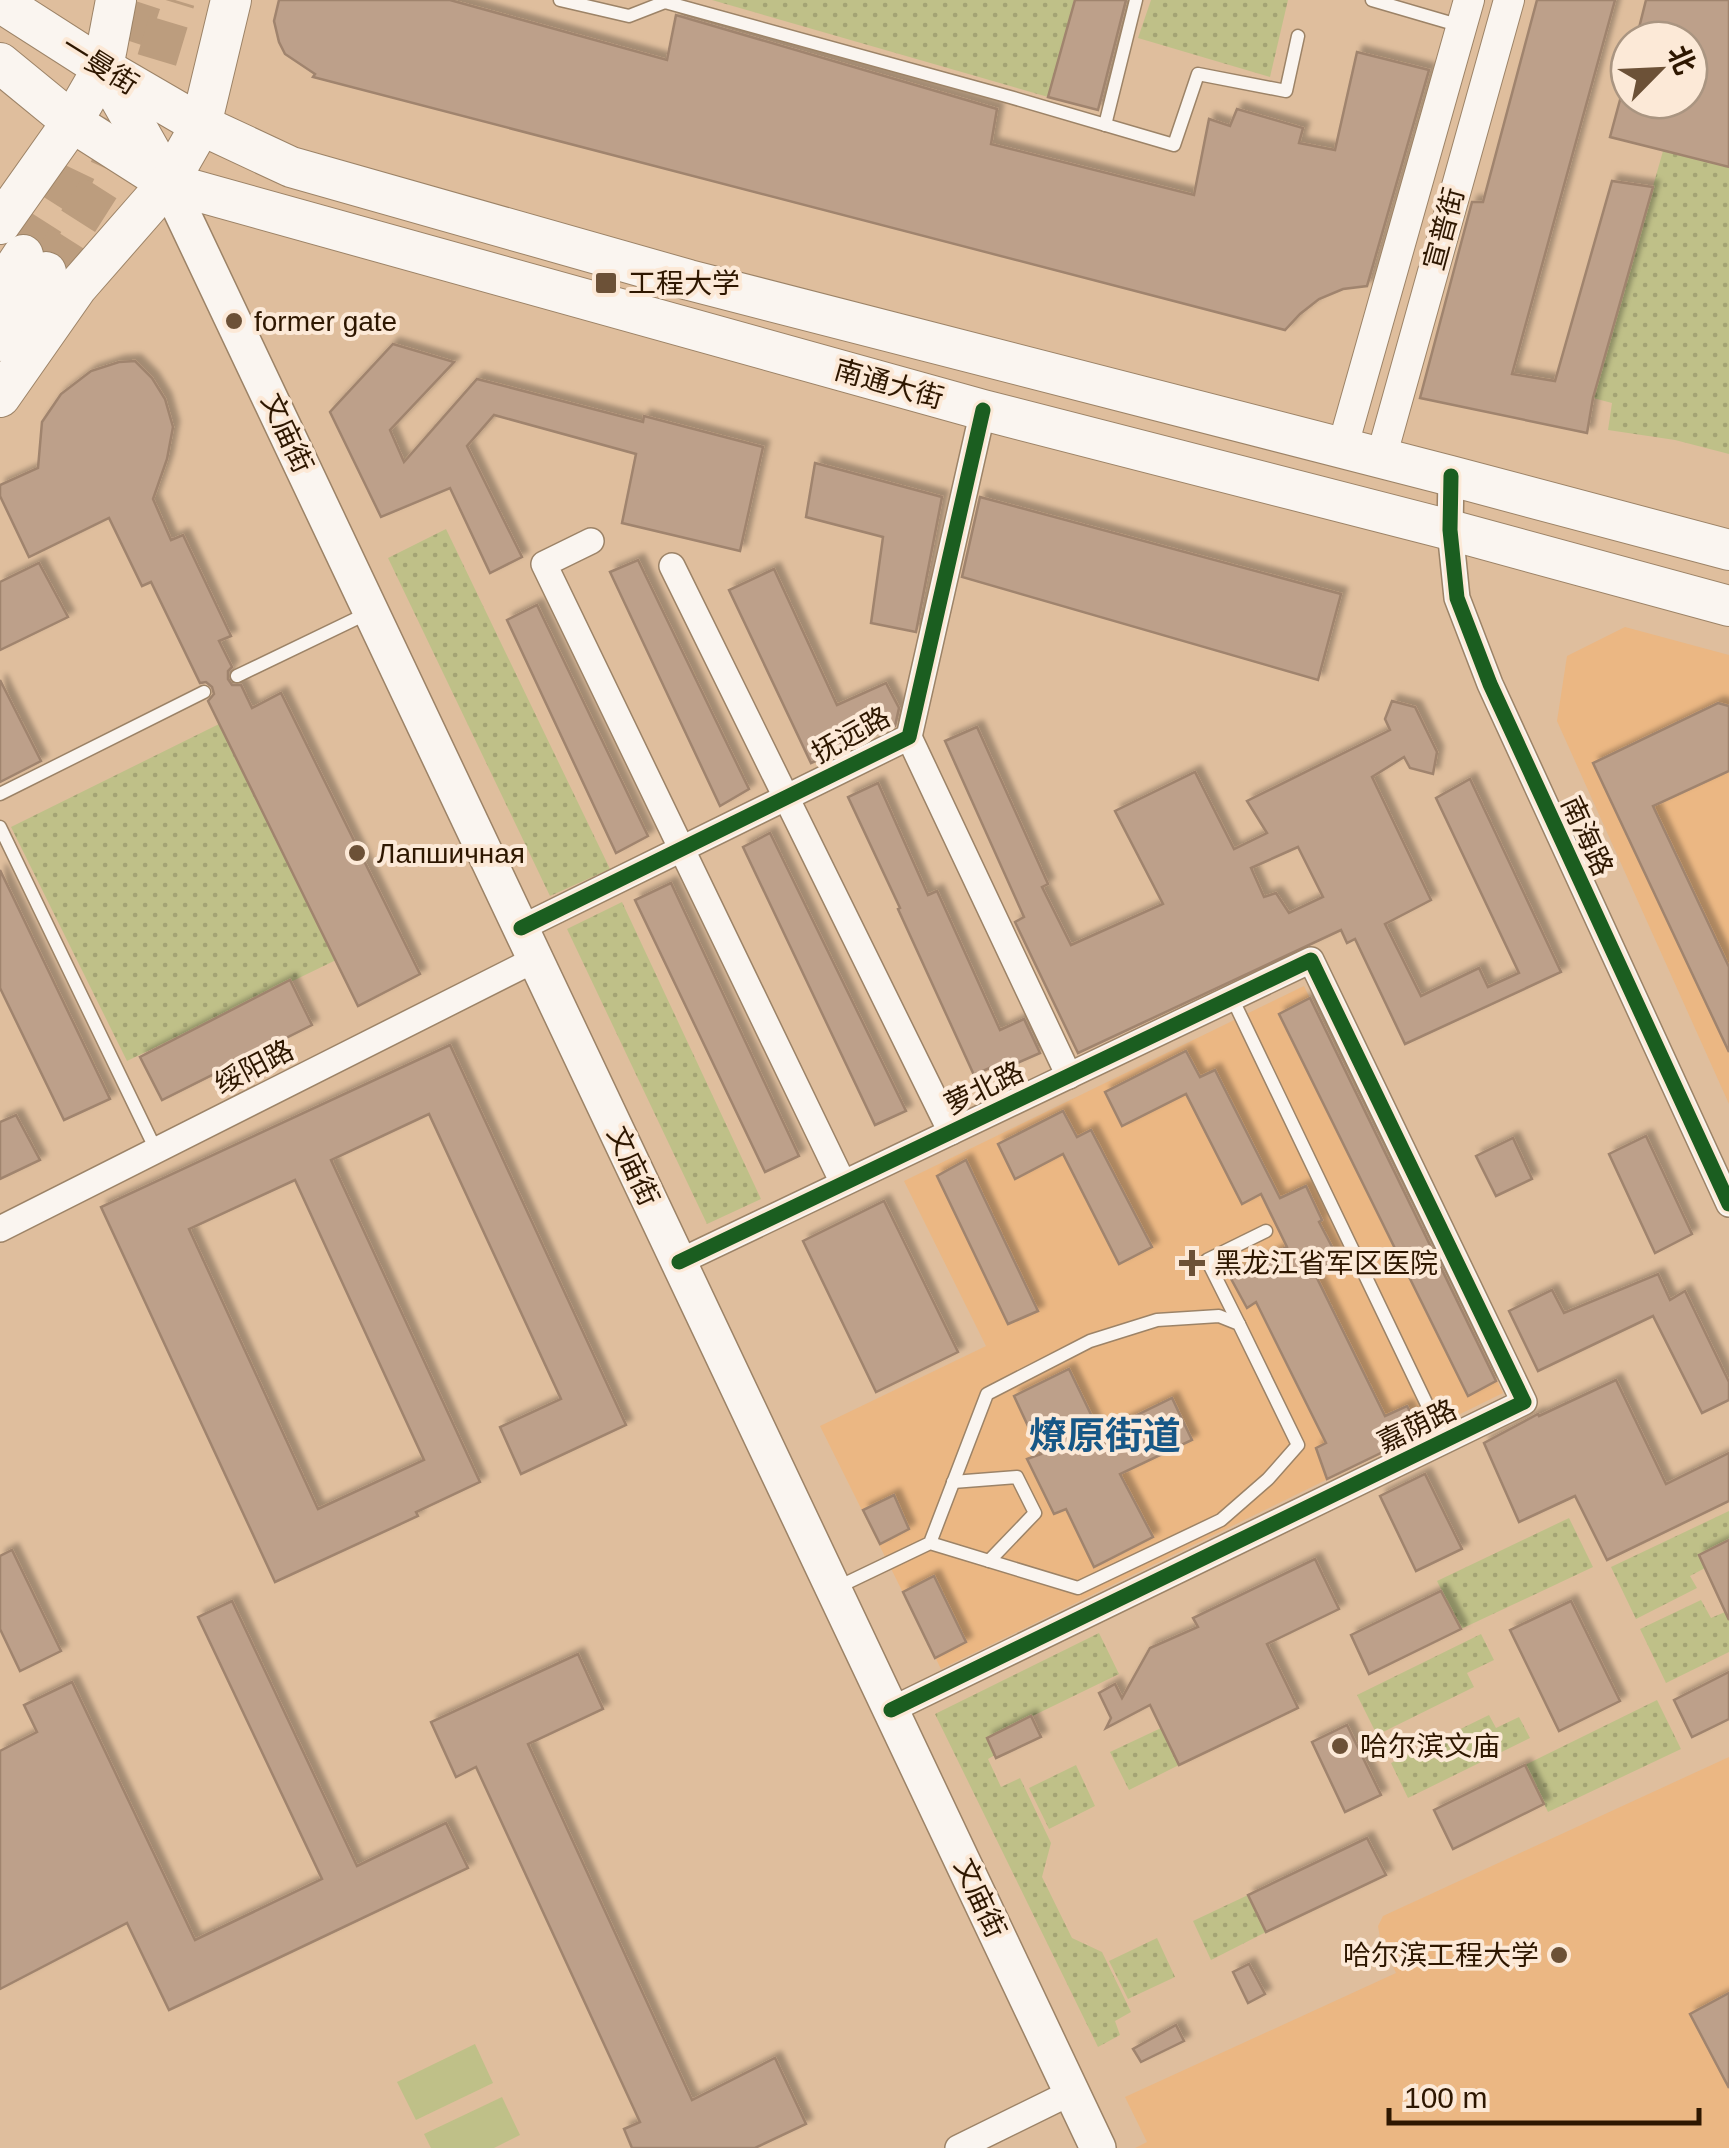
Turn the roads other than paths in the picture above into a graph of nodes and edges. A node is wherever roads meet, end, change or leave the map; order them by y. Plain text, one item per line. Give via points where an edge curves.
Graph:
1 (116, 0) edge
2 (231, 0) edge
3 (560, 0) edge
4 (1136, 0) edge
5 (1372, 0) edge
6 (1508, 0) edge
7 (0, 2) edge
8 (1465, 13) edge
9 (1298, 36) dead end
10 (0, 63) edge
11 (103, 68) junction
12 (72, 122) junction
13 (1106, 124) junction
14 (201, 125) junction
15 (168, 183) junction
16 (23, 250) edge
17 (0, 290) edge
18 (0, 341) edge
19 (0, 397) edge
20 (983, 410) junction
21 (1342, 448) junction
22 (1381, 458) junction
23 (1452, 476) junction
24 (1450, 530) junction
25 (591, 541) dead end
26 (1729, 550) edge
27 (672, 566) dead end
28 (1729, 606) edge
29 (371, 612) junction
30 (237, 676) dead end
31 (204, 692) dead end
32 (909, 737) junction
33 (0, 794) edge
34 (787, 797) junction
35 (0, 827) edge
36 (682, 848) junction
37 (528, 944) junction
38 (1312, 960) joint
39 (1232, 998) junction
40 (1069, 1076) junction
41 (951, 1132) junction
42 (156, 1150) junction
43 (843, 1184) junction
44 (1729, 1204) edge
45 (0, 1228) edge
46 (1266, 1231) dead end
47 (679, 1262) junction
48 (1238, 1324) junction
49 (1444, 1440) junction
50 (954, 1482) junction
51 (930, 1544) junction
52 (989, 1561) junction
53 (834, 1590) junction
54 (891, 1710) junction
55 (1072, 2092) junction
56 (958, 2148) edge
57 (1098, 2148) edge

1 - 11 main road
2 - 14 main road
3 - 13 lane via 630,16 665,2
4 - 13 lane
5 - 8 lane
6 - 22 street, 宣普街
7 - 11 main road, 一曼街
8 - 21 street, 宣普街
9 - 13 lane via 1286,91 1198,74 1174,145
10 - 12 main road, 一曼街
11 - 12 main road
11 - 14 main road, 一曼街
11 - 15 main road
12 - 15 main road, 一曼街
12 - 16 main road
14 - 15 main road
14 - 21 main road, 南通大街 via 310,173 689,280
15 - 19 main road via 77,288
15 - 20 main road, 南通大街
15 - 29 main road, 文庙街
16 - 17 main road
16 - 18 main road
20 - 24 main road, 南通大街
20 - 32 street, 抚远路
21 - 22 main road, 南通大街
22 - 23 main road, 南通大街
23 - 24 street, 南海路
23 - 26 main road, 南通大街
24 - 28 main road, 南通大街
24 - 44 street, 南海路 via 1457,598 1490,684
25 - 36 street via 544,564
27 - 34 street
29 - 30 lane
29 - 37 main road, 文庙街
31 - 33 lane
32 - 34 street, 抚远路
32 - 40 street
34 - 36 street, 抚远路
34 - 41 street
35 - 42 lane
36 - 37 street, 抚远路
36 - 43 street
37 - 42 street, 绥阳路
37 - 47 main road, 文庙街
38 - 39 street, 萝北路
38 - 49 street, 嘉荫路 via 1524,1402
39 - 40 street, 萝北路
39 - 49 lane
40 - 41 street, 萝北路
41 - 43 street, 萝北路
42 - 45 street, 绥阳路
43 - 47 street, 萝北路
46 - 48 lane via 1207,1260
47 - 53 main road, 文庙街
48 - 50 lane via 1219,1316 1156,1320 1090,1340 987,1394
48 - 52 lane via 1298,1445 1268,1480 1221,1520 1078,1588
49 - 54 street, 嘉荫路
50 - 51 lane
50 - 52 lane via 1017,1477 1035,1513
51 - 52 lane
51 - 53 lane
53 - 54 main road, 文庙街
54 - 55 main road, 文庙街
55 - 56 street
55 - 57 main road, 文庙街

